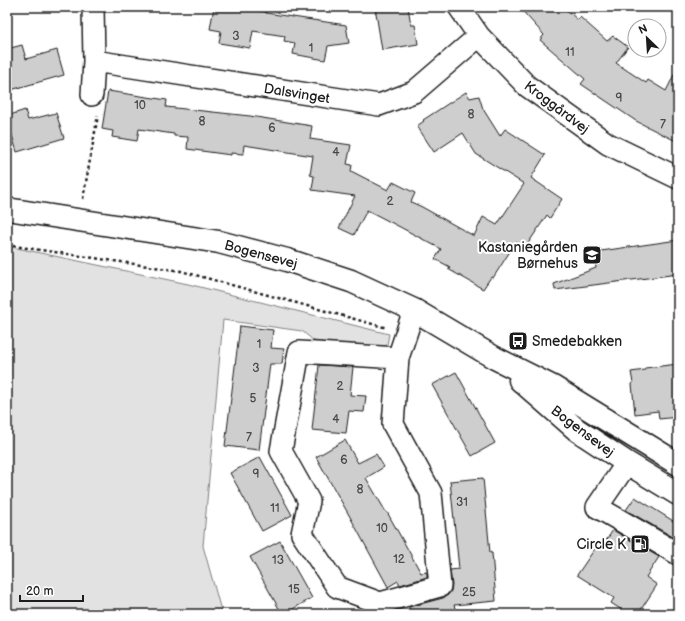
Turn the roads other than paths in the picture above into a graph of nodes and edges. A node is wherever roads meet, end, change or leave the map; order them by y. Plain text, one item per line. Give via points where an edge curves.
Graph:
1 (93, 7) edge
2 (459, 7) edge
3 (479, 36) junction
4 (94, 61) junction
5 (92, 95) road end
6 (678, 178) edge
7 (7, 209) edge
8 (414, 310) junction
9 (398, 358) junction
10 (495, 358) junction
11 (627, 463) junction
12 (678, 464) edge
13 (678, 494) edge
14 (678, 554) edge

1 - 4 street
2 - 3 street, Kroggårdvej
3 - 4 street, Dalsvinget via 414,92 379,105
3 - 6 street, Kroggårdvej via 527,86 608,144
4 - 5 street
7 - 8 main road, Bogensevej via 219,242 287,260 351,281
8 - 9 street
8 - 10 main road, Bogensevej
9 - 9 street via 393,424 431,493 440,586 380,603 338,587 302,534 309,501 281,451 299,352
10 - 11 main road, Bogensevej via 577,430
10 - 12 main road, Bogensevej via 553,387
11 - 13 main road, Bogensevej
11 - 14 street via 597,507

